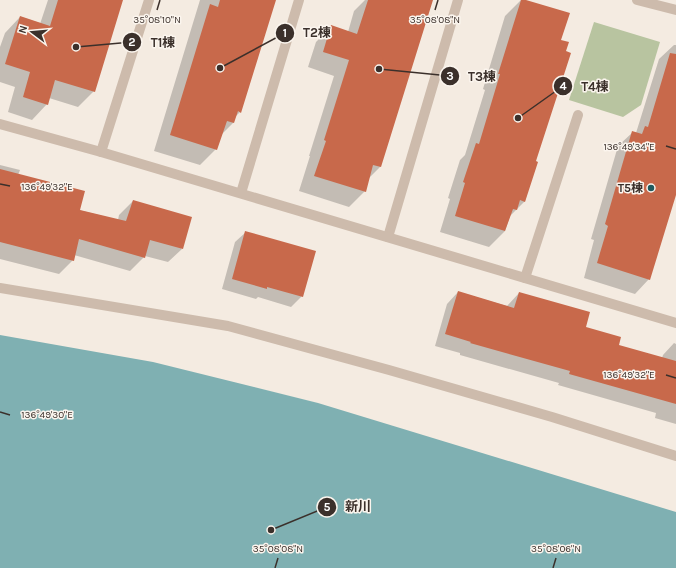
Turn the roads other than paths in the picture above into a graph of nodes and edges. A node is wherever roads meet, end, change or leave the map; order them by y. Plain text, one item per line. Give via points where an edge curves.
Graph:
1 (148, 0) edge
2 (299, 0) edge
3 (458, 0) edge
4 (637, 0) edge
5 (676, 10) edge
6 (578, 115) dead end
7 (0, 124) edge
8 (101, 152) junction
9 (241, 193) junction
10 (388, 237) junction
11 (525, 278) junction
12 (0, 288) edge
13 (676, 322) edge
14 (676, 456) edge

1 - 8 street
2 - 9 street
3 - 10 street
4 - 5 street
6 - 11 street
7 - 8 street
8 - 9 street
9 - 10 street
10 - 11 street
11 - 13 street
12 - 14 street via 228,326 552,417

